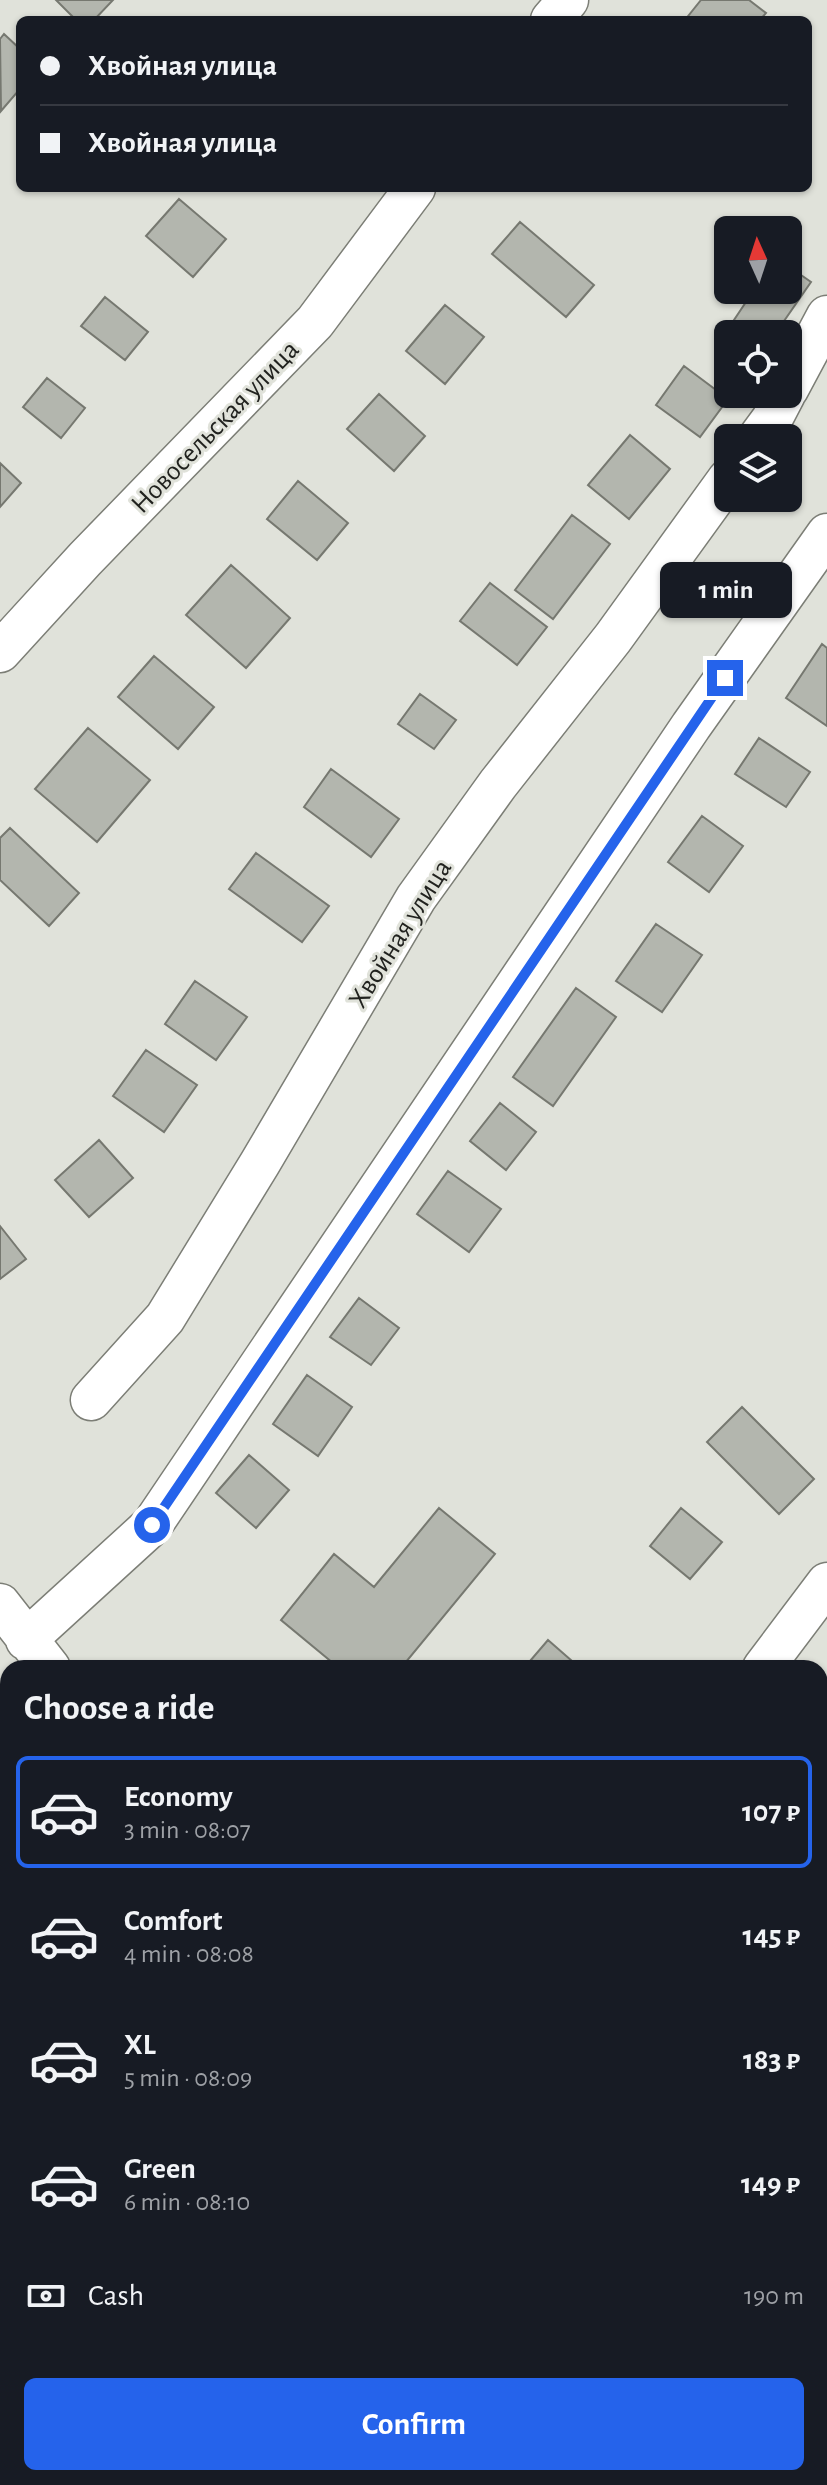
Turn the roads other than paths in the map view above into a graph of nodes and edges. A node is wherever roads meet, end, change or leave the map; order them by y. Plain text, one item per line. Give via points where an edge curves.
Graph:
1 (568, 0) edge
2 (554, 16) edge
3 (412, 192) edge
4 (827, 316) edge
5 (802, 363) edge
6 (714, 498) edge
7 (827, 534) edge
8 (0, 652) edge
9 (91, 1400) dead end
10 (827, 1583) edge
11 (0, 1604) edge
12 (38, 1654) edge
13 (769, 1660) edge

1 - 2 street
3 - 8 street, Новосельская улица via 315,322
4 - 5 street
6 - 9 street, Хвойная улица via 416,898 165,1318
7 - 12 street via 691,726 152,1525
10 - 13 street
11 - 12 street

